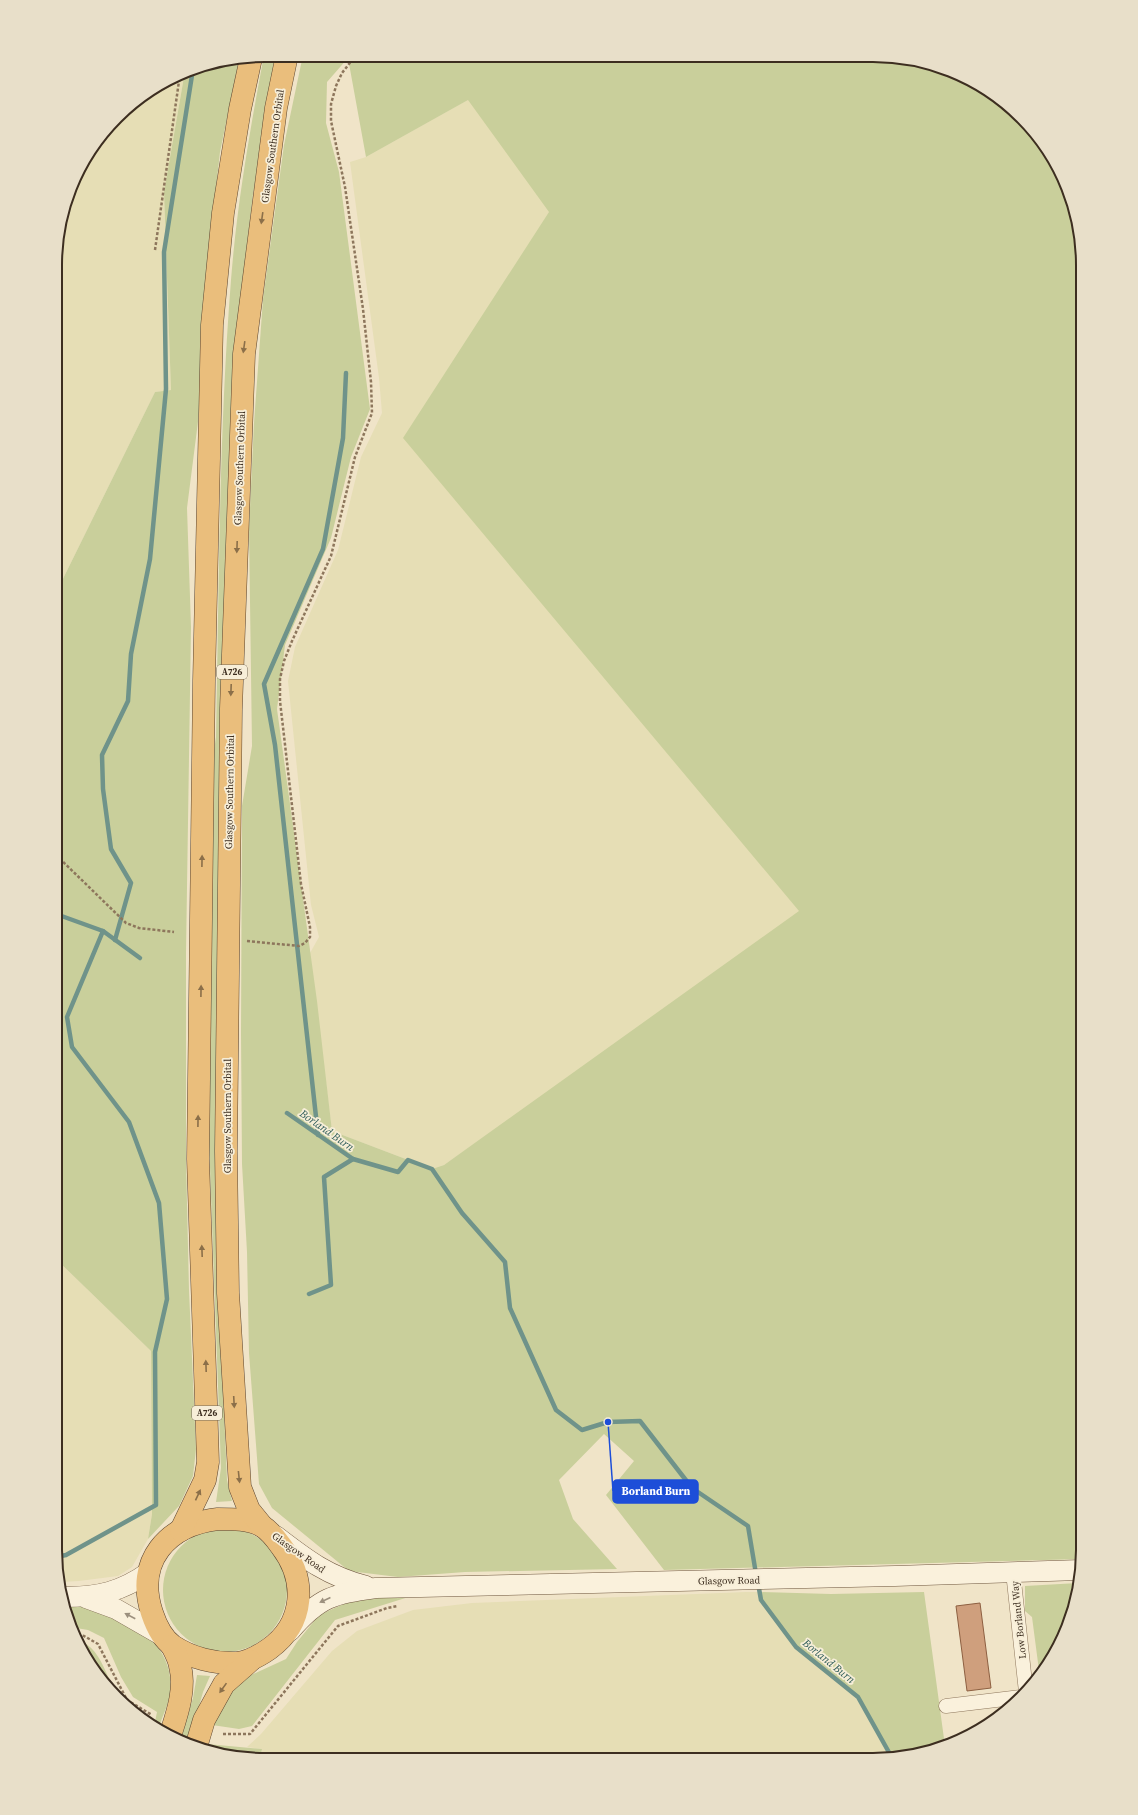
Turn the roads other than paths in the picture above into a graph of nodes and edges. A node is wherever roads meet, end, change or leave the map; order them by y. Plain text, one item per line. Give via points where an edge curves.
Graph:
1 (250, 62) edge
2 (286, 62) edge
3 (265, 1528) junction
4 (181, 1530) junction
5 (1075, 1570) edge
6 (148, 1572) junction
7 (1013, 1572) junction
8 (376, 1588) junction
9 (68, 1597) edge
10 (85, 1597) junction
11 (288, 1632) junction
12 (168, 1641) junction
13 (250, 1661) junction
14 (1025, 1685) edge
15 (1013, 1698) edge
16 (946, 1706) dead end
17 (172, 1730) edge
18 (198, 1741) edge

4 -> 1 highway, A726 via 205,1480 208,1462 198,1159 204,681 212,325 223,213
2 -> 3 highway, Glasgow Southern Orbital / A726 via 276,108 244,354 230,724 226,1151 228,1293 240,1487 249,1510
3 - 4 highway, A726 via 242,1520 218,1519 202,1521
3 - 8 main road, Glasgow Road via 318,1568 345,1581
3 - 11 highway, A726 via 285,1551 296,1576 298,1603 296,1617
4 - 6 highway, A726 via 165,1541
5 - 7 main road, Glasgow Road
6 - 10 main road via 118,1591
6 - 12 highway, A726 via 149,1605
7 - 8 main road, Glasgow Road
7 - 14 street, Low Borland Way
8 -> 11 main road, Glasgow Road via 342,1593 318,1603 305,1612
9 - 10 main road
12 -> 10 main road via 116,1609
11 - 13 highway, A726
12 - 13 highway, A726 via 188,1654 205,1660 229,1663
12 - 17 highway, A726 via 180,1666 182,1683
13 -> 18 highway, A726 via 224,1684 204,1720
15 - 16 street

